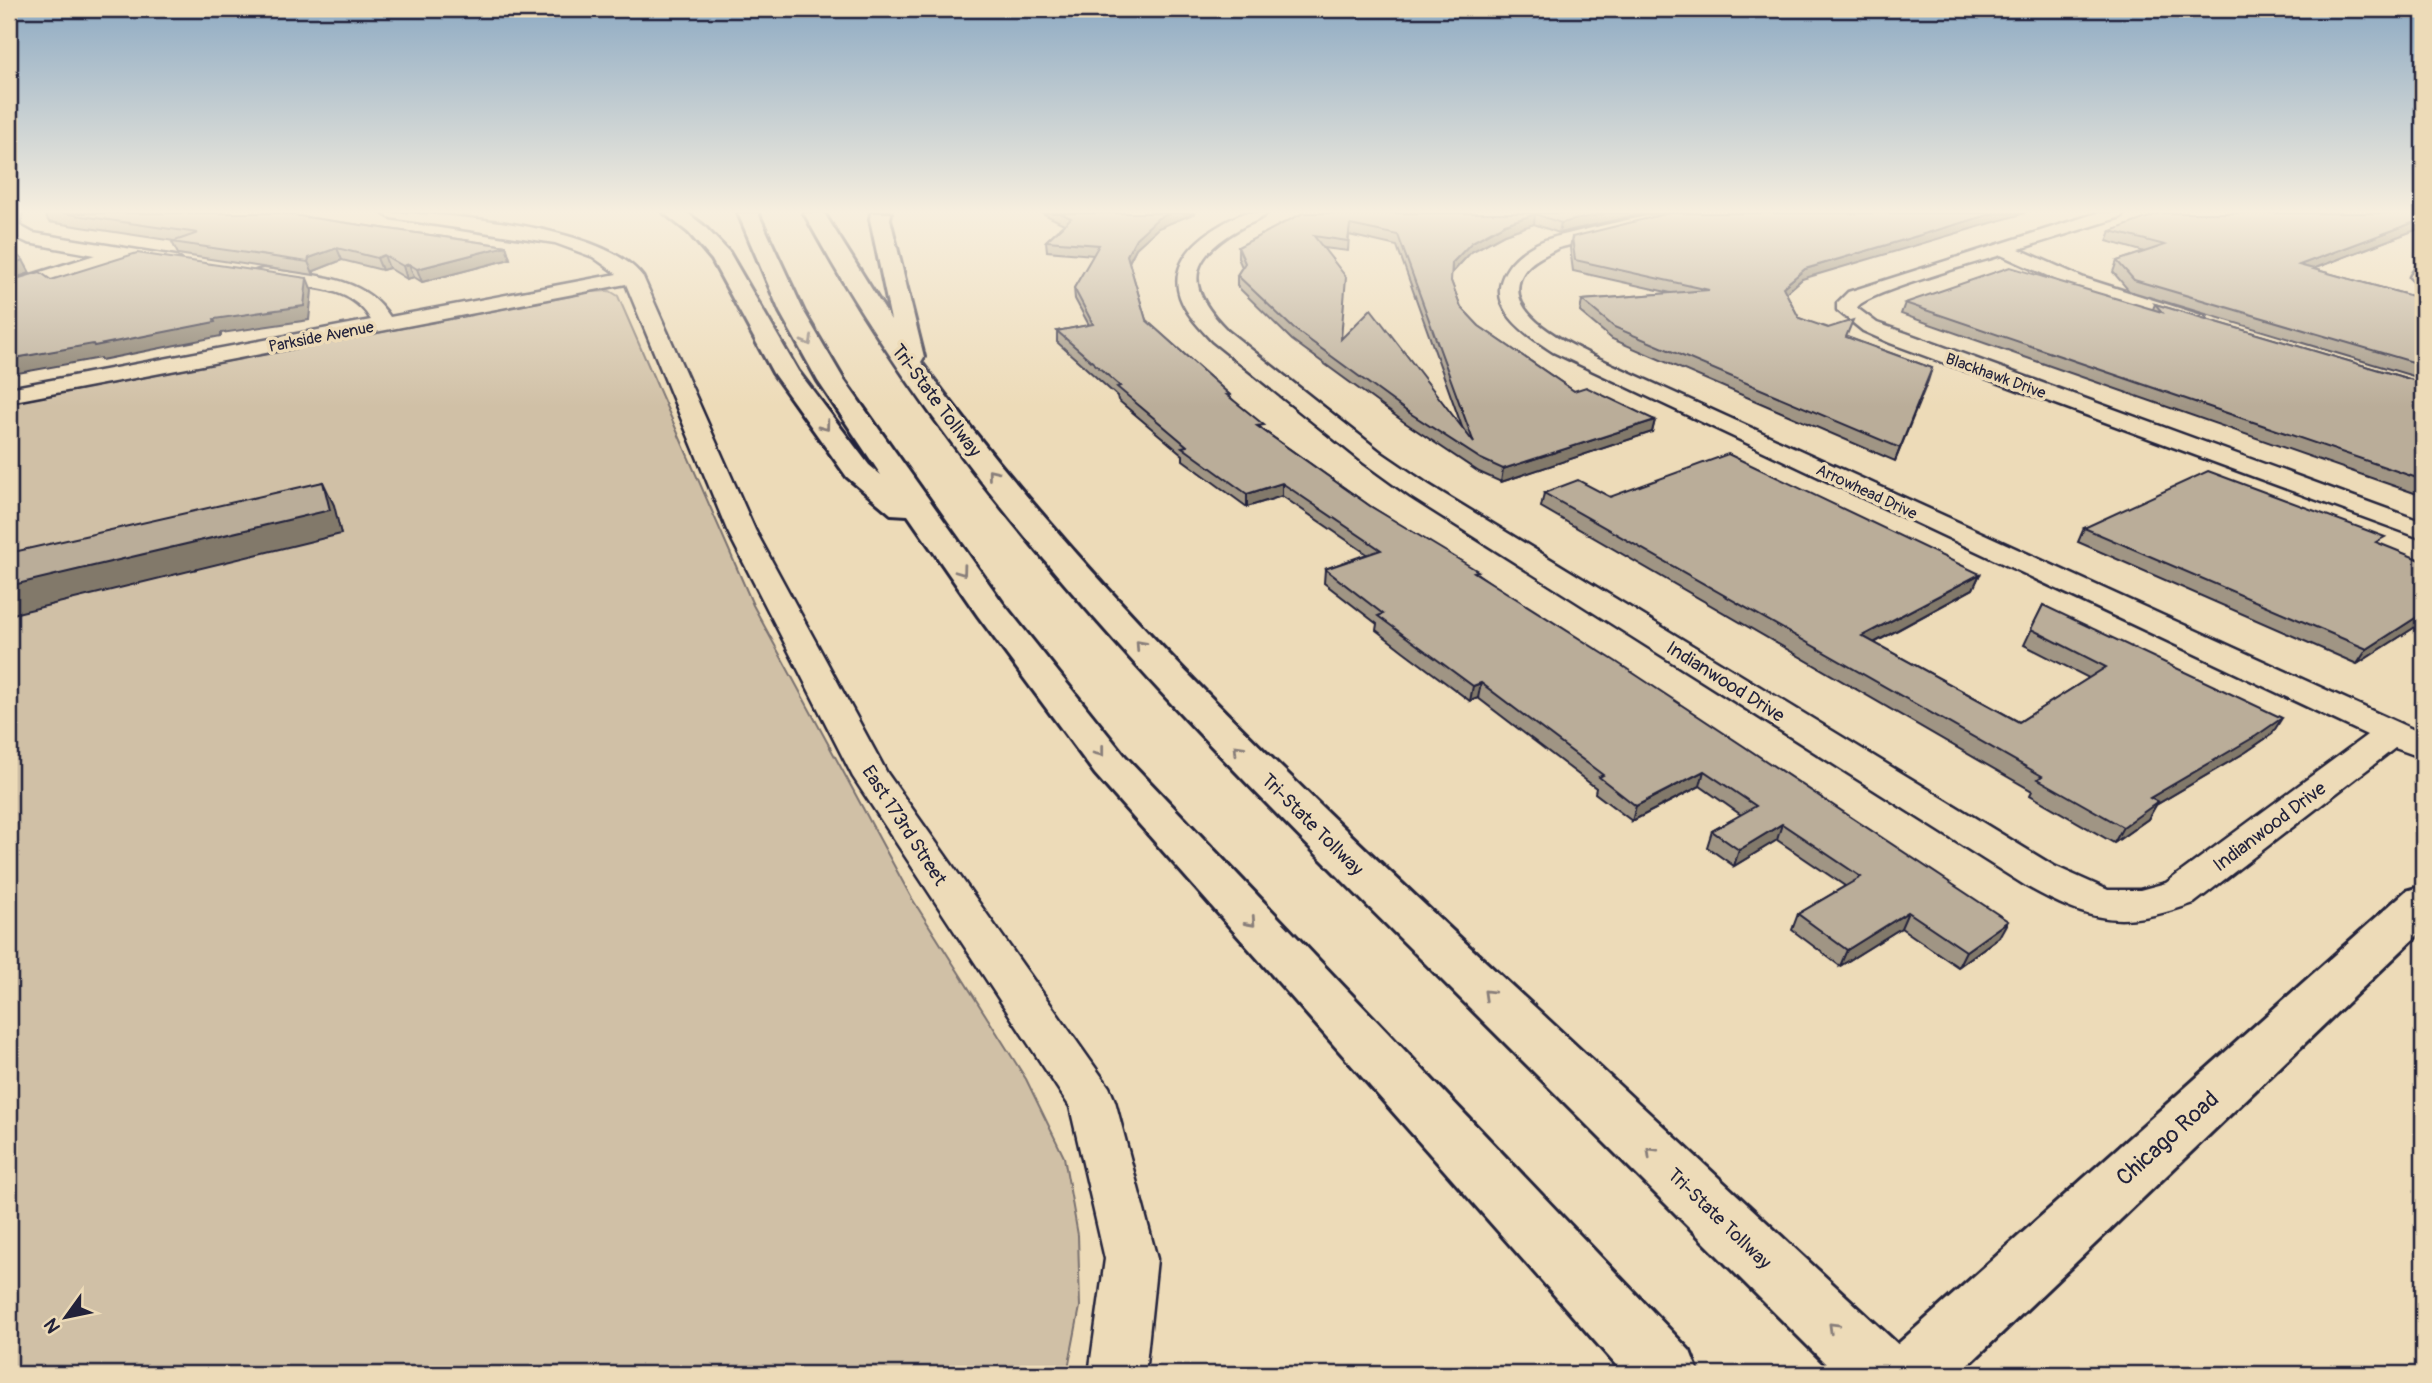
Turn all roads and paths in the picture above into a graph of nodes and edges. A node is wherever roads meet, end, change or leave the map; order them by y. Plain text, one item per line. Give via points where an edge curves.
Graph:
1 (633, 277) edge
2 (42, 278) edge
3 (279, 278) edge
4 (630, 278) edge
5 (733, 278) edge
6 (777, 278) edge
7 (850, 278) edge
8 (893, 278) edge
9 (1187, 278) edge
10 (1511, 278) edge
11 (1912, 278) edge
12 (2067, 278) edge
13 (9, 288) edge
14 (384, 325) junction
15 (2213, 325) edge
16 (915, 376) junction
17 (9, 395) edge
18 (2423, 531) edge
19 (937, 535) junction
20 (2392, 733) junction
21 (2423, 747) edge
22 (2423, 903) edge
23 (1117, 1374) edge
24 (1667, 1374) edge
25 (1882, 1374) edge
26 (1913, 1374) edge

1 - 23 street, East 173rd Street via 741,530 872,777 1092,1101 1131,1259
2 - 13 street
3 - 14 street via 352,293 368,302
4 - 14 street, Parkside Avenue
5 -> 19 main road via 786,373 858,471
6 -> 19 main road via 831,381
7 - 16 main road, Tri-State Tollway
8 - 16 main road
9 - 20 street, Indianwood Drive via 1190,301 1200,319 1420,491 2069,892 2117,907 2150,905 2180,893
10 - 20 street, Arrowhead Drive via 1508,296 1516,313 1555,345
11 - 18 street, Blackhawk Drive via 1866,292 1847,303 1847,310 1870,327 1898,338
12 - 15 street
14 - 17 street, Parkside Avenue
25 -> 16 main road, Tri-State Tollway via 1306,819 1186,696 1042,537
19 -> 24 main road via 1110,765
20 - 21 street, Arrowhead Drive
22 - 26 main road, Chicago Road

